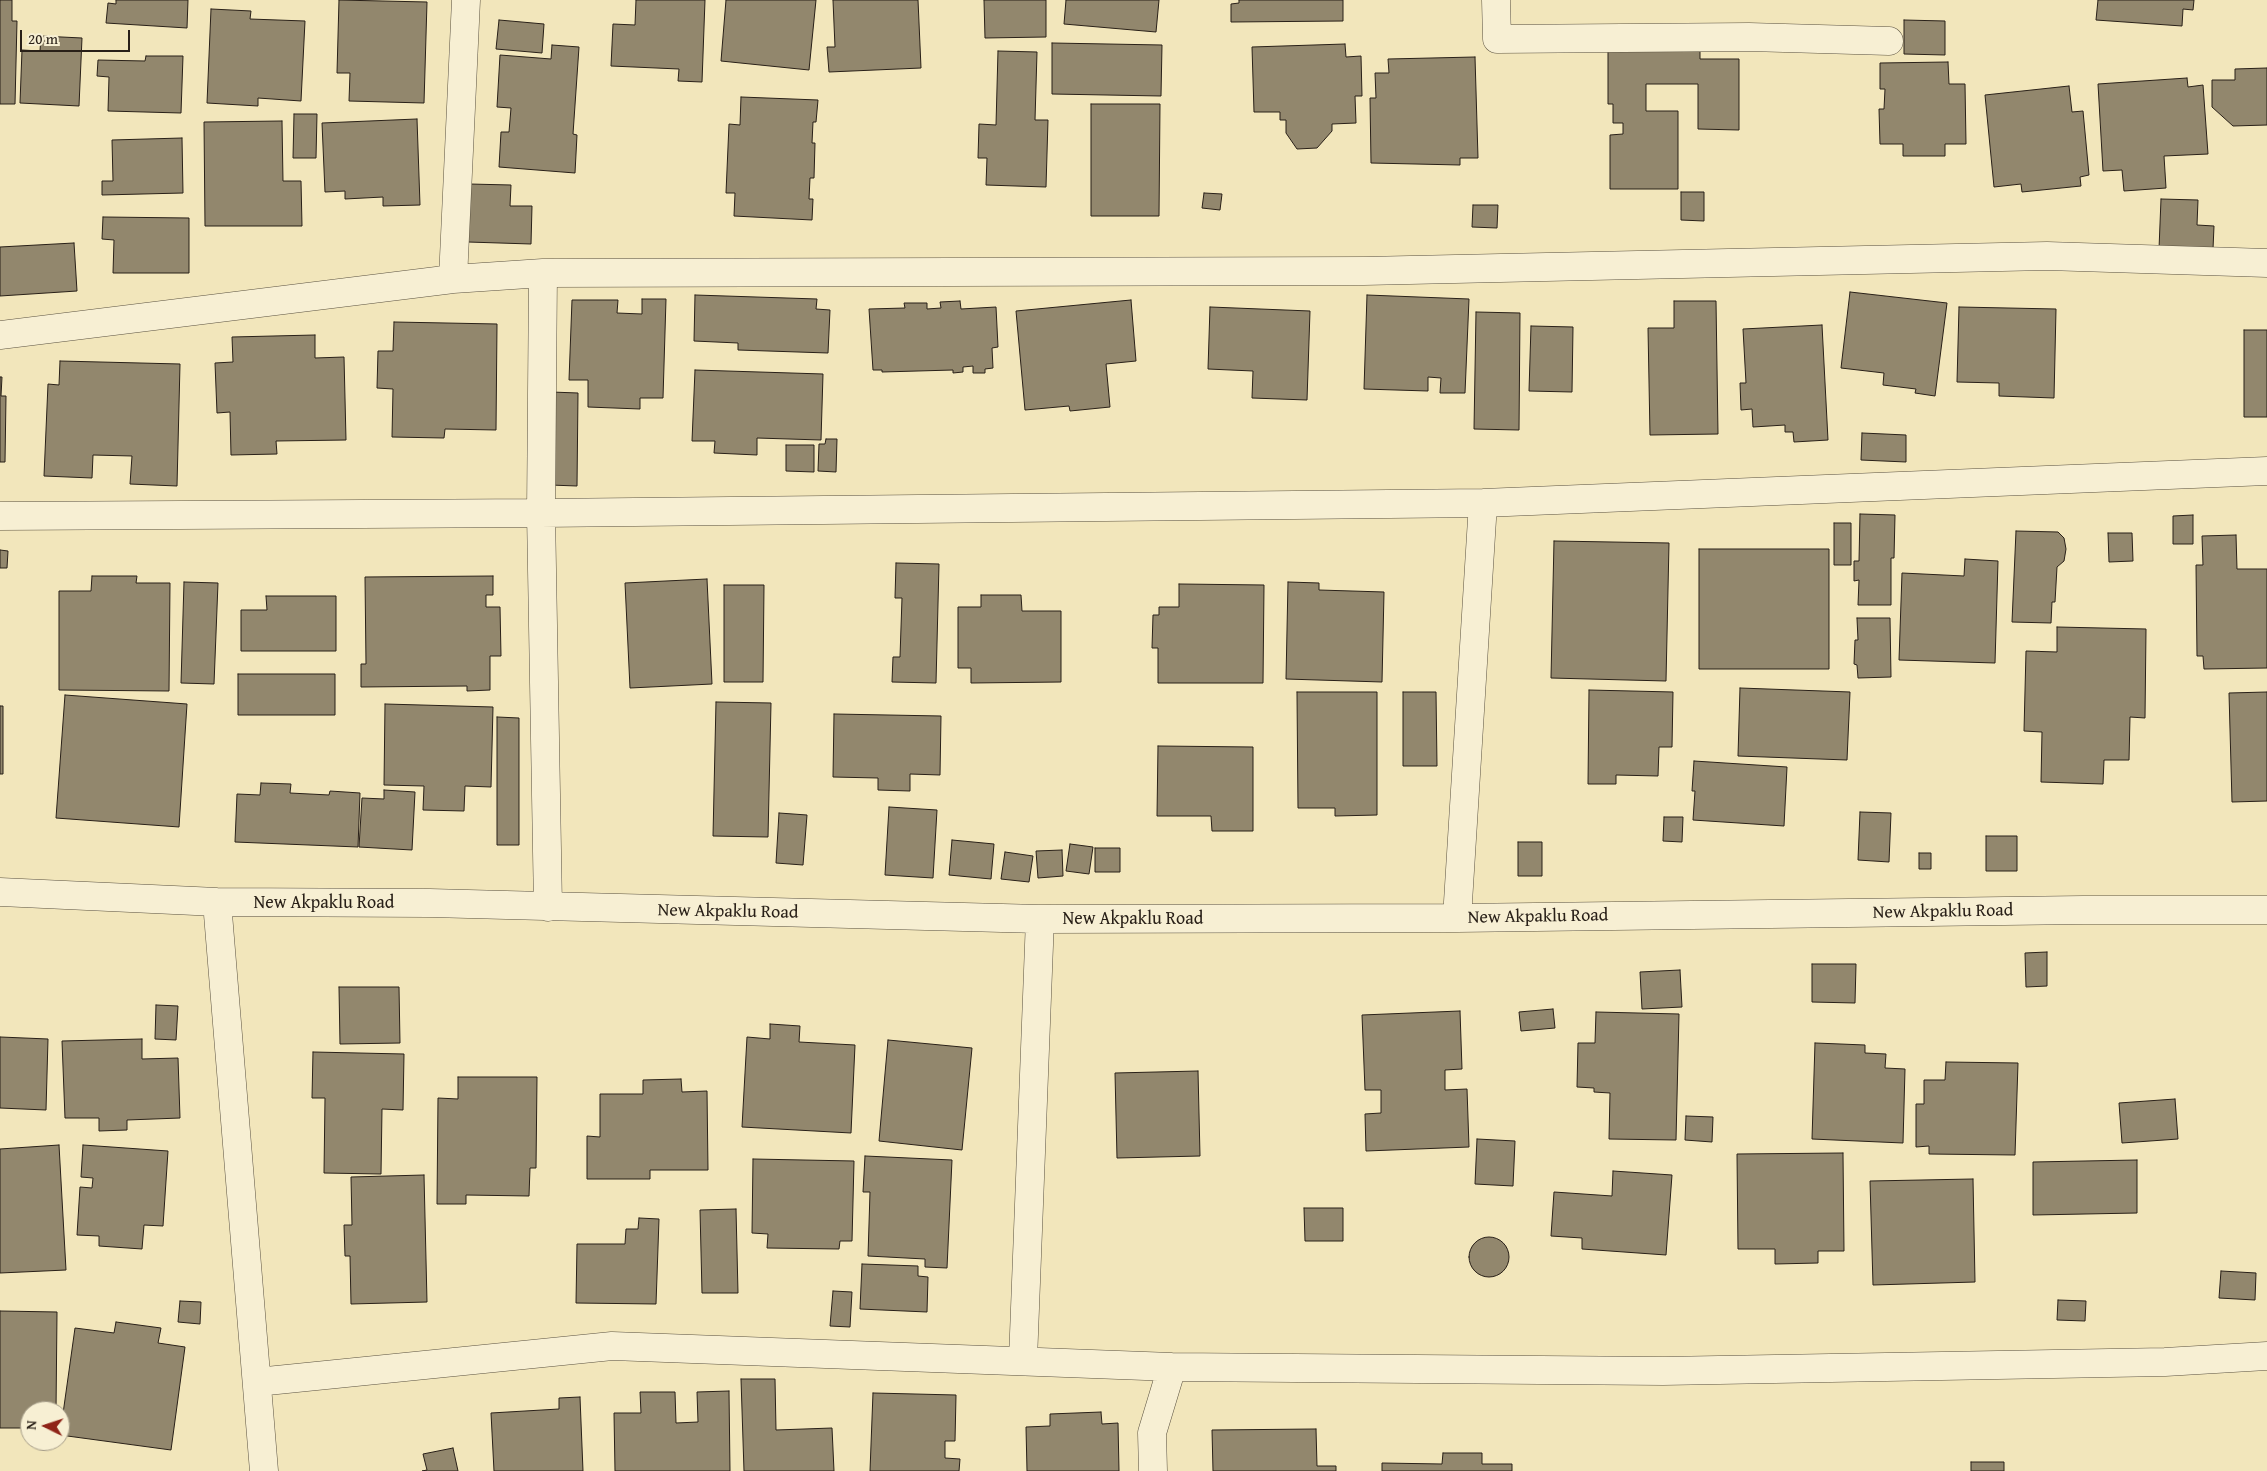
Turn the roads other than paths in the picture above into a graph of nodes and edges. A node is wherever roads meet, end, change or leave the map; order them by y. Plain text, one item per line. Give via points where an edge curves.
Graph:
1 (466, 0) edge
2 (1496, 0) edge
3 (1889, 42) dead end
4 (2267, 263) edge
5 (543, 273) junction
6 (453, 278) junction
7 (0, 336) edge
8 (2267, 471) edge
9 (1483, 503) junction
10 (541, 513) junction
11 (0, 516) edge
12 (0, 892) edge
13 (217, 902) junction
14 (548, 907) junction
15 (2267, 910) edge
16 (1457, 918) junction
17 (1040, 919) junction
18 (2267, 1356) edge
19 (1023, 1360) junction
20 (1172, 1366) junction
21 (257, 1382) junction
22 (264, 1471) edge
23 (1153, 1471) edge

1 - 6 street
2 - 3 street via 1497,38 1749,37
4 - 5 street via 2047,256 1364,271
5 - 6 street
5 - 10 street
6 - 7 street
8 - 9 street
9 - 10 street
9 - 16 street
10 - 11 street
10 - 14 street
12 - 13 street, New Akpaklu Road
13 - 14 street, New Akpaklu Road
13 - 21 street
14 - 17 street, New Akpaklu Road
15 - 16 street, New Akpaklu Road
16 - 17 street, New Akpaklu Road
17 - 19 street
18 - 20 street via 2165,1362 1663,1372
19 - 20 street
19 - 21 street via 612,1346
20 - 23 street via 1152,1433
21 - 22 street

